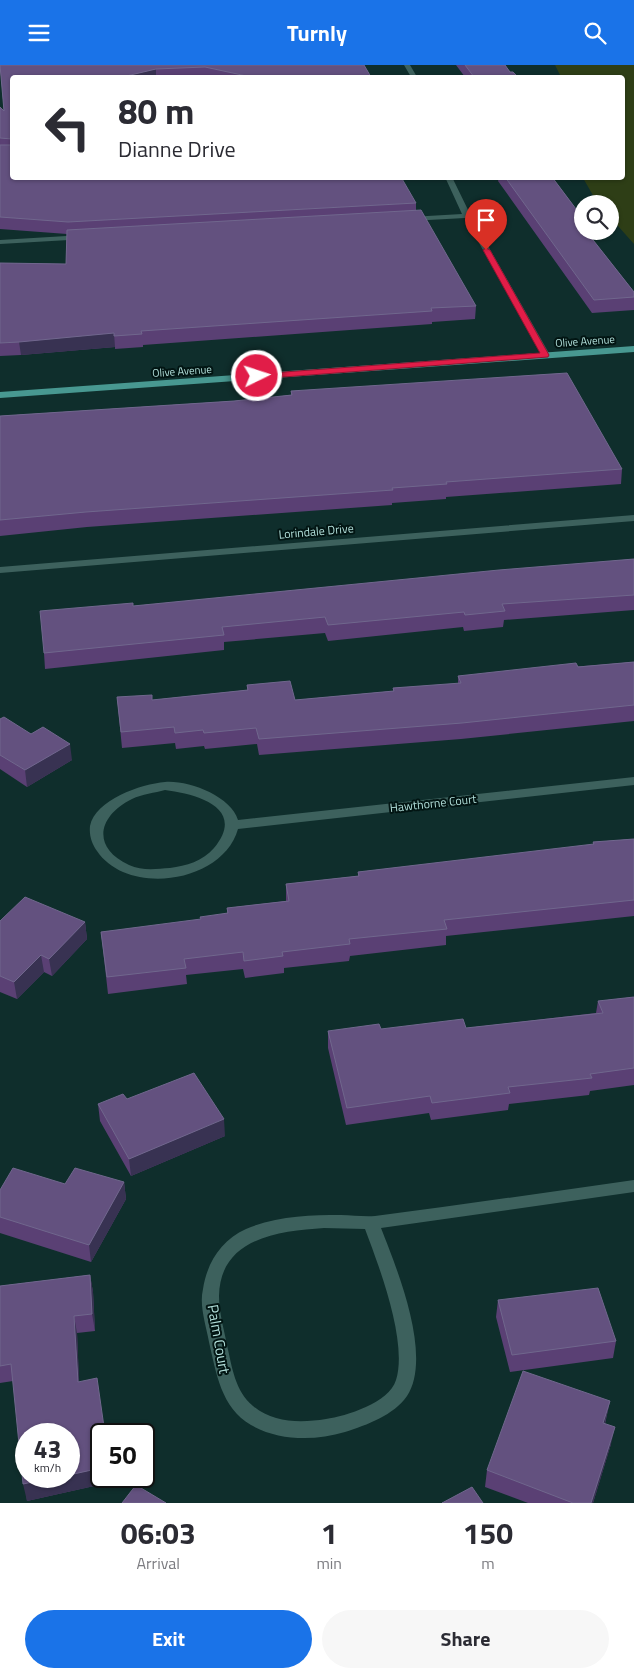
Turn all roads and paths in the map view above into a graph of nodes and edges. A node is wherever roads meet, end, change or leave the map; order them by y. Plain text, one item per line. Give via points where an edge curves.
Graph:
1 (449, 180) edge
2 (467, 216) junction
3 (402, 220) edge
4 (88, 237) edge
5 (0, 242) edge
6 (634, 349) edge
7 (546, 355) junction
8 (0, 395) edge
9 (634, 517) edge
10 (0, 570) edge
11 (634, 781) edge
12 (232, 825) junction
13 (634, 1186) edge
14 (371, 1223) junction

1 - 2 street
2 - 3 street
2 - 7 street
4 - 5 street
6 - 7 main road, Olive Avenue
7 - 8 main road, Olive Avenue
9 - 10 street, Lorindale Drive
11 - 12 street, Hawthorne Court
12 - 12 street via 230,836 213,858 194,868 172,873 149,874 127,869 110,860 98,848 94,834 107,806 123,796 164,786 186,787 206,794 220,803 230,815
13 - 14 street, Palm Court
14 - 14 street, Palm Court via 327,1221 272,1227 238,1240 220,1261 211,1289 215,1329 226,1380 246,1412 269,1426 310,1431 350,1424 388,1403 404,1382 407,1360 400,1310 388,1265

